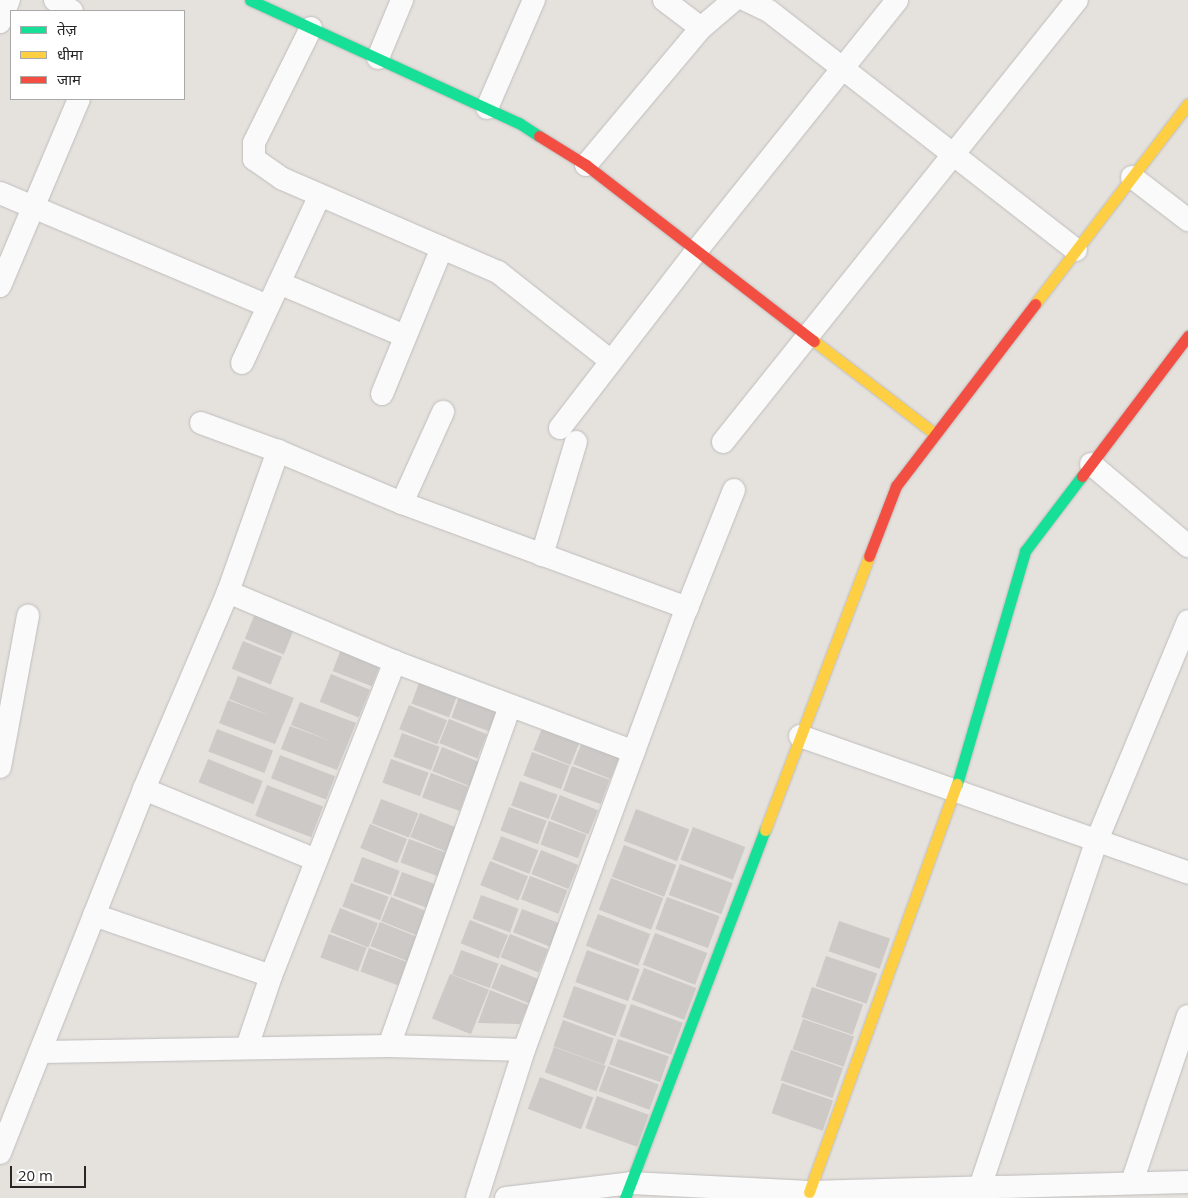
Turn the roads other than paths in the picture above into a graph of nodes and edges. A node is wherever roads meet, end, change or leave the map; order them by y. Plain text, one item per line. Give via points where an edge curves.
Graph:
1 (9, 0) edge
2 (55, 0) edge
3 (250, 0) edge
4 (402, 0) edge
5 (534, 0) edge
6 (664, 0) edge
7 (734, 0) edge
8 (746, 0) edge
9 (897, 0) edge
10 (1077, 0) edge
11 (70, 10) edge
12 (0, 22) edge
13 (311, 28) junction
14 (701, 28) junction
15 (378, 58) junction
16 (843, 67) junction
17 (79, 100) edge
18 (1188, 104) edge
19 (487, 108) junction
20 (953, 155) junction
21 (586, 165) junction
22 (1132, 177) junction
23 (0, 193) edge
24 (320, 194) junction
25 (33, 207) junction
26 (1188, 220) edge
27 (442, 248) junction
28 (696, 250) junction
29 (1076, 250) junction
30 (279, 283) junction
31 (0, 286) edge
32 (268, 306) junction
33 (405, 336) junction
34 (1188, 336) edge
35 (808, 338) junction
36 (611, 361) junction
37 (242, 363) dead end
38 (382, 394) dead end
39 (443, 412) dead end
40 (201, 423) dead end
41 (935, 434) junction
42 (724, 442) dead end
43 (278, 451) junction
44 (1091, 464) junction
45 (734, 490) dead end
46 (402, 503) junction
47 (1188, 546) edge
48 (542, 555) junction
49 (228, 592) junction
50 (687, 608) junction
51 (28, 616) dead end
52 (1188, 621) edge
53 (395, 662) junction
54 (510, 706) junction
55 (800, 736) junction
56 (634, 752) junction
57 (0, 767) edge
58 (144, 789) junction
59 (955, 791) junction
60 (1096, 840) junction
61 (316, 860) junction
62 (1188, 873) edge
63 (94, 915) junction
64 (271, 976) junction
65 (1186, 1028) edge
66 (389, 1046) junction
67 (247, 1047) junction
68 (524, 1050) junction
69 (43, 1052) junction
70 (0, 1153) edge
71 (1132, 1182) junction
72 (1188, 1182) edge
73 (980, 1187) junction
74 (628, 1191) edge
75 (809, 1192) junction
76 (477, 1198) edge
77 (506, 1198) edge

1 - 12 street
2 - 11 street
3 - 13 street
4 - 15 street
5 - 19 street
6 - 14 street
7 - 14 street
8 - 16 street via 769,11
9 - 16 street
10 - 20 street
13 - 15 street
13 - 24 street via 254,143 254,159 282,179
14 - 21 street
15 - 19 street
16 - 20 street
16 - 28 street
17 - 25 street
18 - 22 street
19 - 21 street via 519,123
20 - 29 street
20 - 35 street
21 - 28 street
22 - 26 street
22 - 29 street
23 - 25 street
24 - 27 street
24 - 30 street
25 - 31 street
25 - 32 street
27 - 33 street
27 - 36 street via 498,272
28 - 35 street
28 - 36 street
29 - 41 street
30 - 32 street
30 - 33 street
32 - 37 street
33 - 38 street
34 - 44 street
35 - 41 street
35 - 42 street
36 - 48 street via 568,435
39 - 46 street
40 - 43 street
41 - 55 street via 896,486
43 - 46 street
43 - 49 street
44 - 47 street
44 - 59 street via 1025,551
45 - 50 street
46 - 48 street
48 - 50 street
49 - 53 street
49 - 58 street
50 - 56 street
51 - 57 street
52 - 60 street
53 - 54 street
53 - 61 street
54 - 56 street
54 - 66 street
55 - 59 street
55 - 74 street
56 - 68 street
58 - 61 street
58 - 63 street
59 - 60 street
59 - 75 street
60 - 62 street
60 - 73 street
61 - 64 street
63 - 64 street
63 - 69 street
64 - 67 street
65 - 71 street
66 - 67 street
66 - 68 street
67 - 69 street
68 - 76 street
69 - 70 street
71 - 72 street
71 - 73 street
73 - 75 street
74 - 75 street
74 - 77 street

